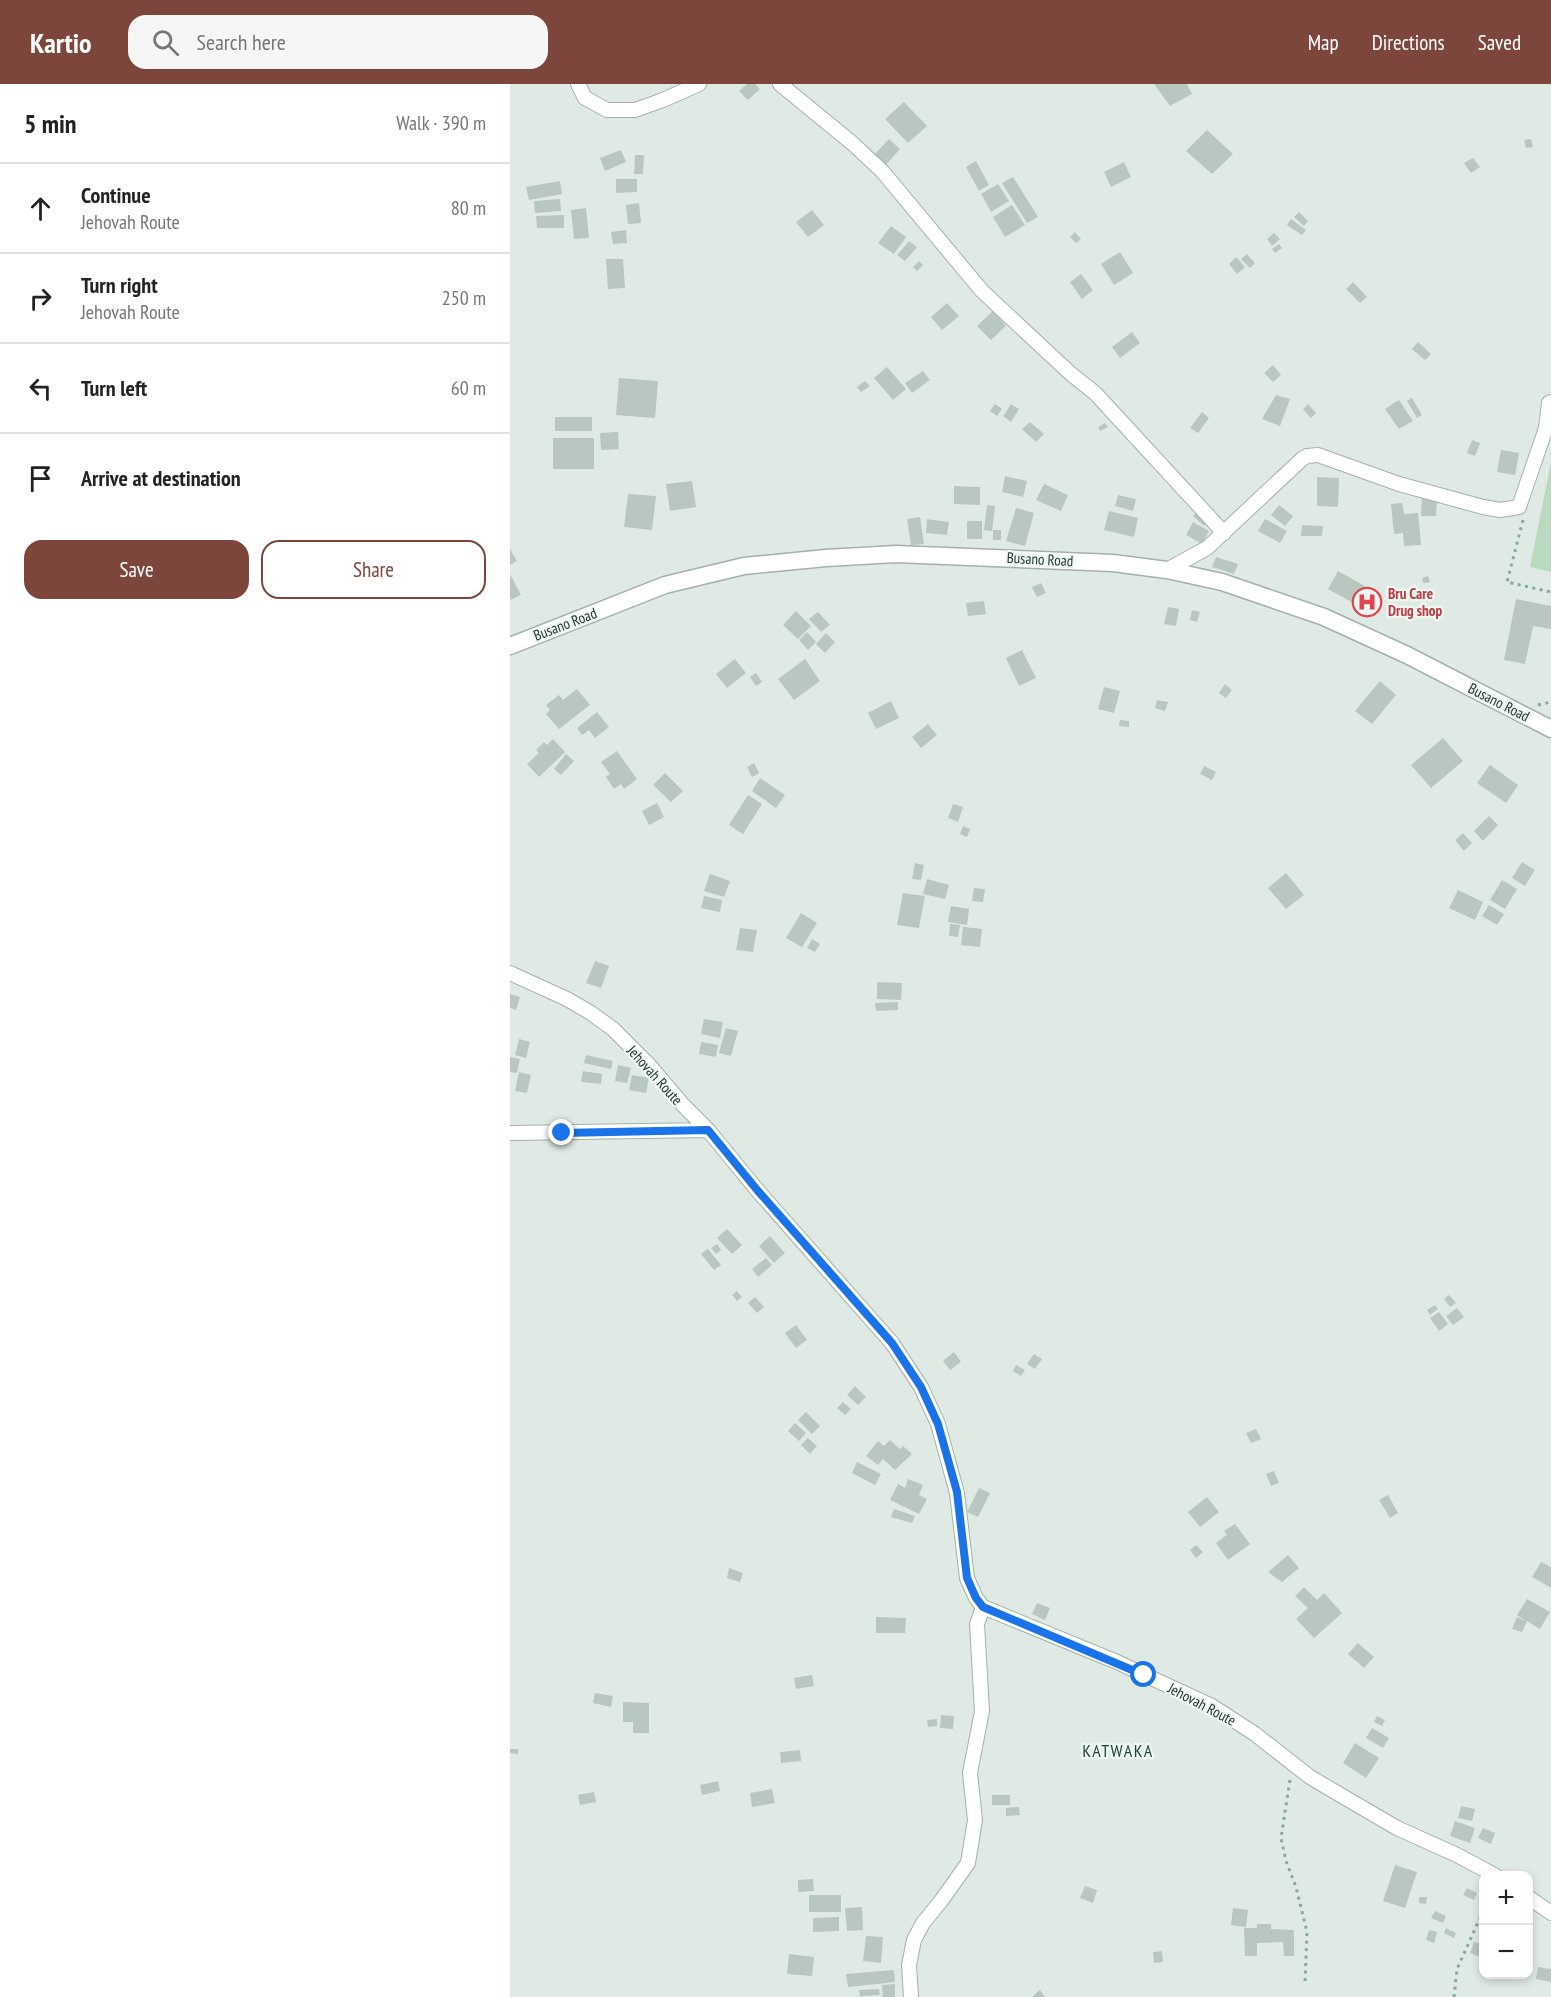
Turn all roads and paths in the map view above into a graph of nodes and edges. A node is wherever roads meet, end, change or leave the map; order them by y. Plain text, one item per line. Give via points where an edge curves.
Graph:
1 (578, 84) edge
2 (699, 84) edge
3 (780, 84) edge
4 (1551, 402) edge
5 (1524, 516) dead end
6 (1224, 533) junction
7 (1167, 570) junction
8 (1551, 592) edge
9 (510, 646) edge
10 (1551, 729) edge
11 (510, 973) edge
12 (708, 1130) junction
13 (510, 1133) edge
14 (983, 1607) junction
15 (1292, 1763) junction
16 (1488, 1871) edge
17 (1533, 1901) edge
18 (1551, 1913) edge
19 (1479, 1920) edge
20 (1305, 1983) dead end
21 (911, 1997) edge
22 (1454, 1997) edge

1 - 2 street via 585,98 607,110 635,110
3 - 6 street via 882,171 982,291 1095,393
4 - 6 street via 1519,507 1483,507 1312,454
5 - 8 path via 1507,582
6 - 7 street via 1207,548
7 - 9 street, Busano Road via 1113,563 918,555 744,566 665,585
7 - 10 street, Busano Road via 1222,582 1324,617
11 - 12 street, Jehovah Route via 567,999 613,1029
12 - 13 street
12 - 14 street, Jehovah Route via 892,1343 921,1387 938,1424 952,1475 967,1578
14 - 15 street, Jehovah Route via 1118,1662 1212,1706
14 - 21 street via 977,1624 982,1711 970,1773 975,1820 968,1863 914,1940 909,1965
15 - 16 street, Jehovah Route via 1397,1828
15 - 20 path via 1281,1838 1307,1932
17 - 18 street
19 - 22 path via 1457,1969

